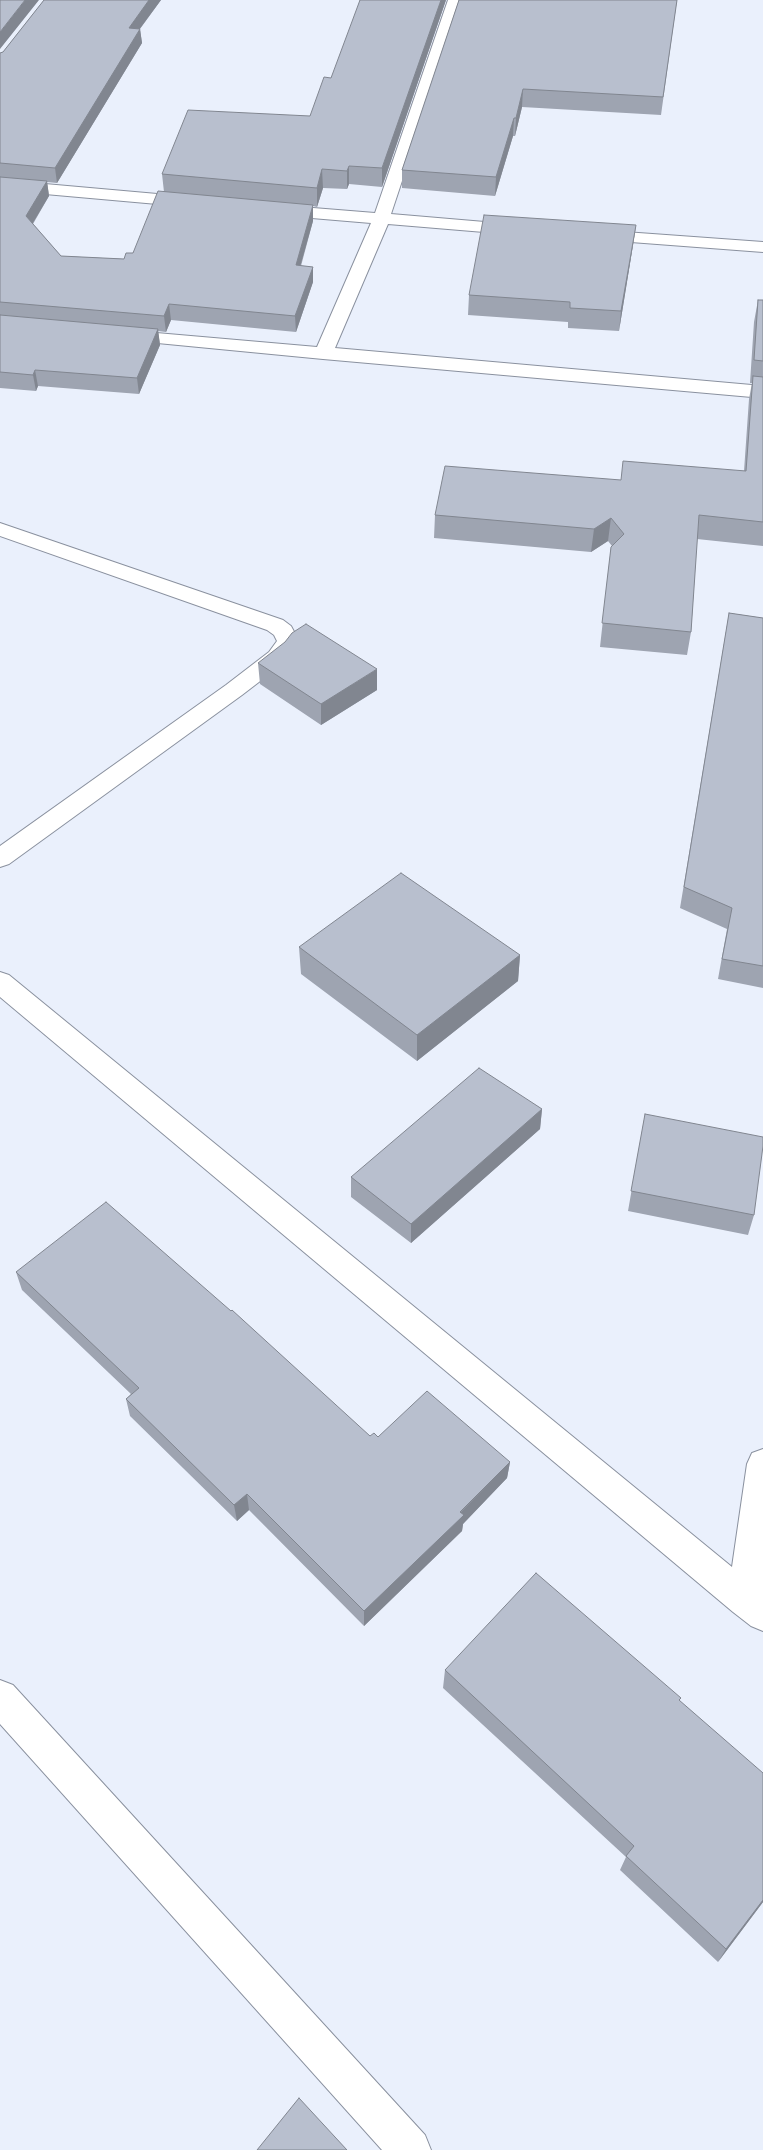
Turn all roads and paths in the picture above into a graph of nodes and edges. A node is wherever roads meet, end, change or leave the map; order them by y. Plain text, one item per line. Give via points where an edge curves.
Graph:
1 (455, 0) edge
2 (0, 185) edge
3 (205, 204) edge
4 (264, 209) edge
5 (381, 220) junction
6 (538, 231) edge
7 (577, 234) edge
8 (763, 247) edge
9 (108, 334) edge
10 (323, 354) junction
11 (763, 392) edge
12 (0, 529) edge
13 (0, 858) edge
14 (0, 982) edge
15 (763, 1464) edge
16 (754, 1607) edge
17 (0, 1698) edge
18 (410, 2150) edge

1 - 5 street
2 - 3 street
4 - 5 street
5 - 6 street
5 - 10 street
7 - 8 street
9 - 10 street
10 - 11 street
12 - 13 street via 275,625 288,641 276,657 234,690
14 - 16 street
15 - 16 street
17 - 18 street

